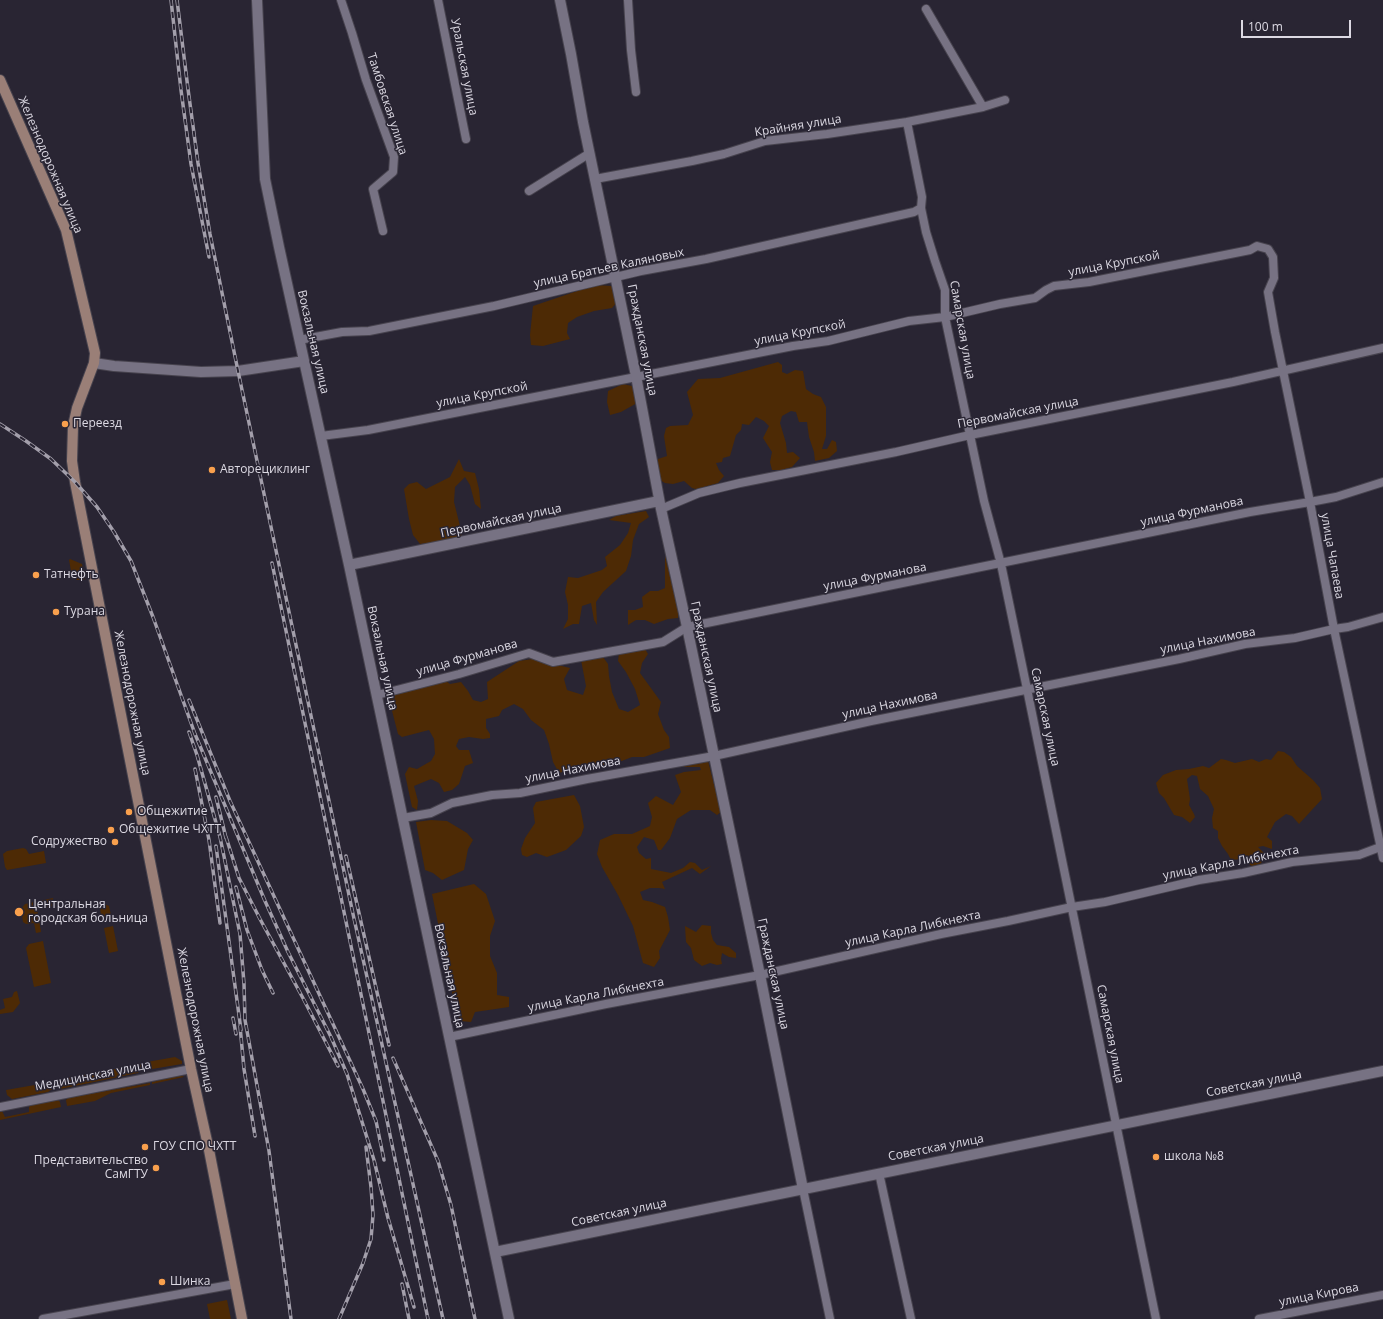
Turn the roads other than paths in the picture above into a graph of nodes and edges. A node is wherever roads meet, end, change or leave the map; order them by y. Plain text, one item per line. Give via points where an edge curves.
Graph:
1 (257, 0) edge
2 (341, 0) edge
3 (438, 0) edge
4 (560, 0) edge
5 (628, 0) edge
6 (926, 9) dead end
7 (0, 80) edge
8 (636, 92) dead end
9 (1005, 100) dead end
10 (983, 107) junction
11 (907, 122) junction
12 (466, 139) dead end
13 (590, 153) junction
14 (595, 179) junction
15 (529, 191) dead end
16 (921, 208) junction
17 (383, 231) dead end
18 (1273, 258) joint
19 (616, 277) junction
20 (945, 317) junction
21 (299, 340) junction
22 (1383, 348) edge
23 (304, 361) junction
24 (94, 363) junction
25 (1284, 370) junction
26 (636, 376) junction
27 (970, 435) junction
28 (321, 436) junction
29 (1383, 482) edge
30 (1310, 502) junction
31 (660, 505) junction
32 (1001, 564) junction
33 (349, 565) junction
34 (1383, 617) edge
35 (687, 627) junction
36 (1334, 629) junction
37 (1027, 689) junction
38 (377, 695) junction
39 (714, 756) junction
40 (403, 818) junction
41 (1382, 846) edge
42 (1383, 858) edge
43 (1072, 907) junction
44 (760, 975) junction
45 (449, 1037) junction
46 (192, 1069) junction
47 (1383, 1071) edge
48 (0, 1107) edge
49 (1115, 1125) junction
50 (879, 1173) junction
51 (803, 1189) junction
52 (495, 1252) junction
53 (235, 1284) junction
54 (1383, 1295) edge
55 (43, 1319) edge
56 (242, 1319) edge
57 (510, 1319) edge
58 (830, 1319) edge
59 (911, 1319) edge
60 (1156, 1319) edge
61 (1259, 1319) edge

1 - 21 street, Вокзальная улица via 265,179
2 - 17 street, Тамбовская улица via 394,157 393,172 373,189
3 - 12 street, Уральская улица
4 - 13 street, Гражданская улица
5 - 8 street
6 - 10 street
7 - 24 main road, Железнодорожная улица via 66,230 94,346
9 - 10 street, Крайняя улица
10 - 11 street, Крайняя улица
11 - 14 street, Крайняя улица via 765,141 698,160
11 - 16 street, Самарская улица via 922,197
13 - 14 street, Гражданская улица
13 - 15 street
14 - 19 street, Гражданская улица
16 - 19 street, улица Братьев Каляновых via 906,214
16 - 20 street, Самарская улица via 930,246 945,290
18 - 20 street, улица Крупской via 1268,249 1257,246 1250,250 1089,282 1054,286 1035,298
18 - 25 street, улица Чапаева via 1274,278 1268,292
19 - 21 street, улица Братьев Каляновых via 494,306 369,331 342,332
19 - 26 street, Гражданская улица
20 - 26 street, улица Крупской via 909,321 828,341
20 - 27 street, Самарская улица
21 - 23 street, Вокзальная улица
22 - 25 street, Первомайская улица
23 - 24 street via 238,371 202,372
23 - 28 street, Вокзальная улица
24 - 46 main road, Железнодорожная улица via 77,408 73,426 72,461
25 - 27 street, Первомайская улица
25 - 30 street, улица Чапаева
26 - 28 street, улица Крупской via 368,430
26 - 31 street, Гражданская улица
27 - 31 street, Первомайская улица via 740,483
27 - 32 street, Самарская улица via 984,502
28 - 33 street, Вокзальная улица
29 - 30 street, улица Фурманова via 1336,497
30 - 32 street, улица Фурманова
30 - 36 street, улица Чапаева
31 - 33 street, Первомайская улица
31 - 35 street, Гражданская улица
32 - 35 street, улица Фурманова
32 - 37 street, Самарская улица
33 - 38 street, Вокзальная улица
34 - 36 street, улица Нахимова
35 - 38 street, улица Фурманова via 663,642 553,662 529,653
35 - 39 street, Гражданская улица
36 - 37 street, улица Нахимова via 1295,638 1245,644
36 - 41 street, улица Чапаева
37 - 39 street, улица Нахимова
37 - 43 street, Самарская улица
38 - 40 street, Вокзальная улица
39 - 40 street, улица Нахимова via 520,793 492,795 452,803 432,813
39 - 44 street, Гражданская улица
40 - 45 street, Вокзальная улица
41 - 42 street, улица Чапаева
41 - 43 street, улица Карла Либкнехта via 1359,854 1292,862
43 - 44 street, улица Карла Либкнехта
43 - 49 street, Самарская улица
44 - 45 street, улица Карла Либкнехта
44 - 51 street, Гражданская улица
45 - 52 street, Вокзальная улица
46 - 48 street, Медицинская улица
46 - 53 main road, Железнодорожная улица
47 - 49 street, Советская улица
49 - 50 street, Советская улица
49 - 60 street, Самарская улица
50 - 51 street, Советская улица
50 - 59 street
51 - 52 street, Советская улица
51 - 58 street, Гражданская улица
52 - 57 street, Вокзальная улица
53 - 55 street
53 - 56 main road, Железнодорожная улица
54 - 61 street, улица Кирова

